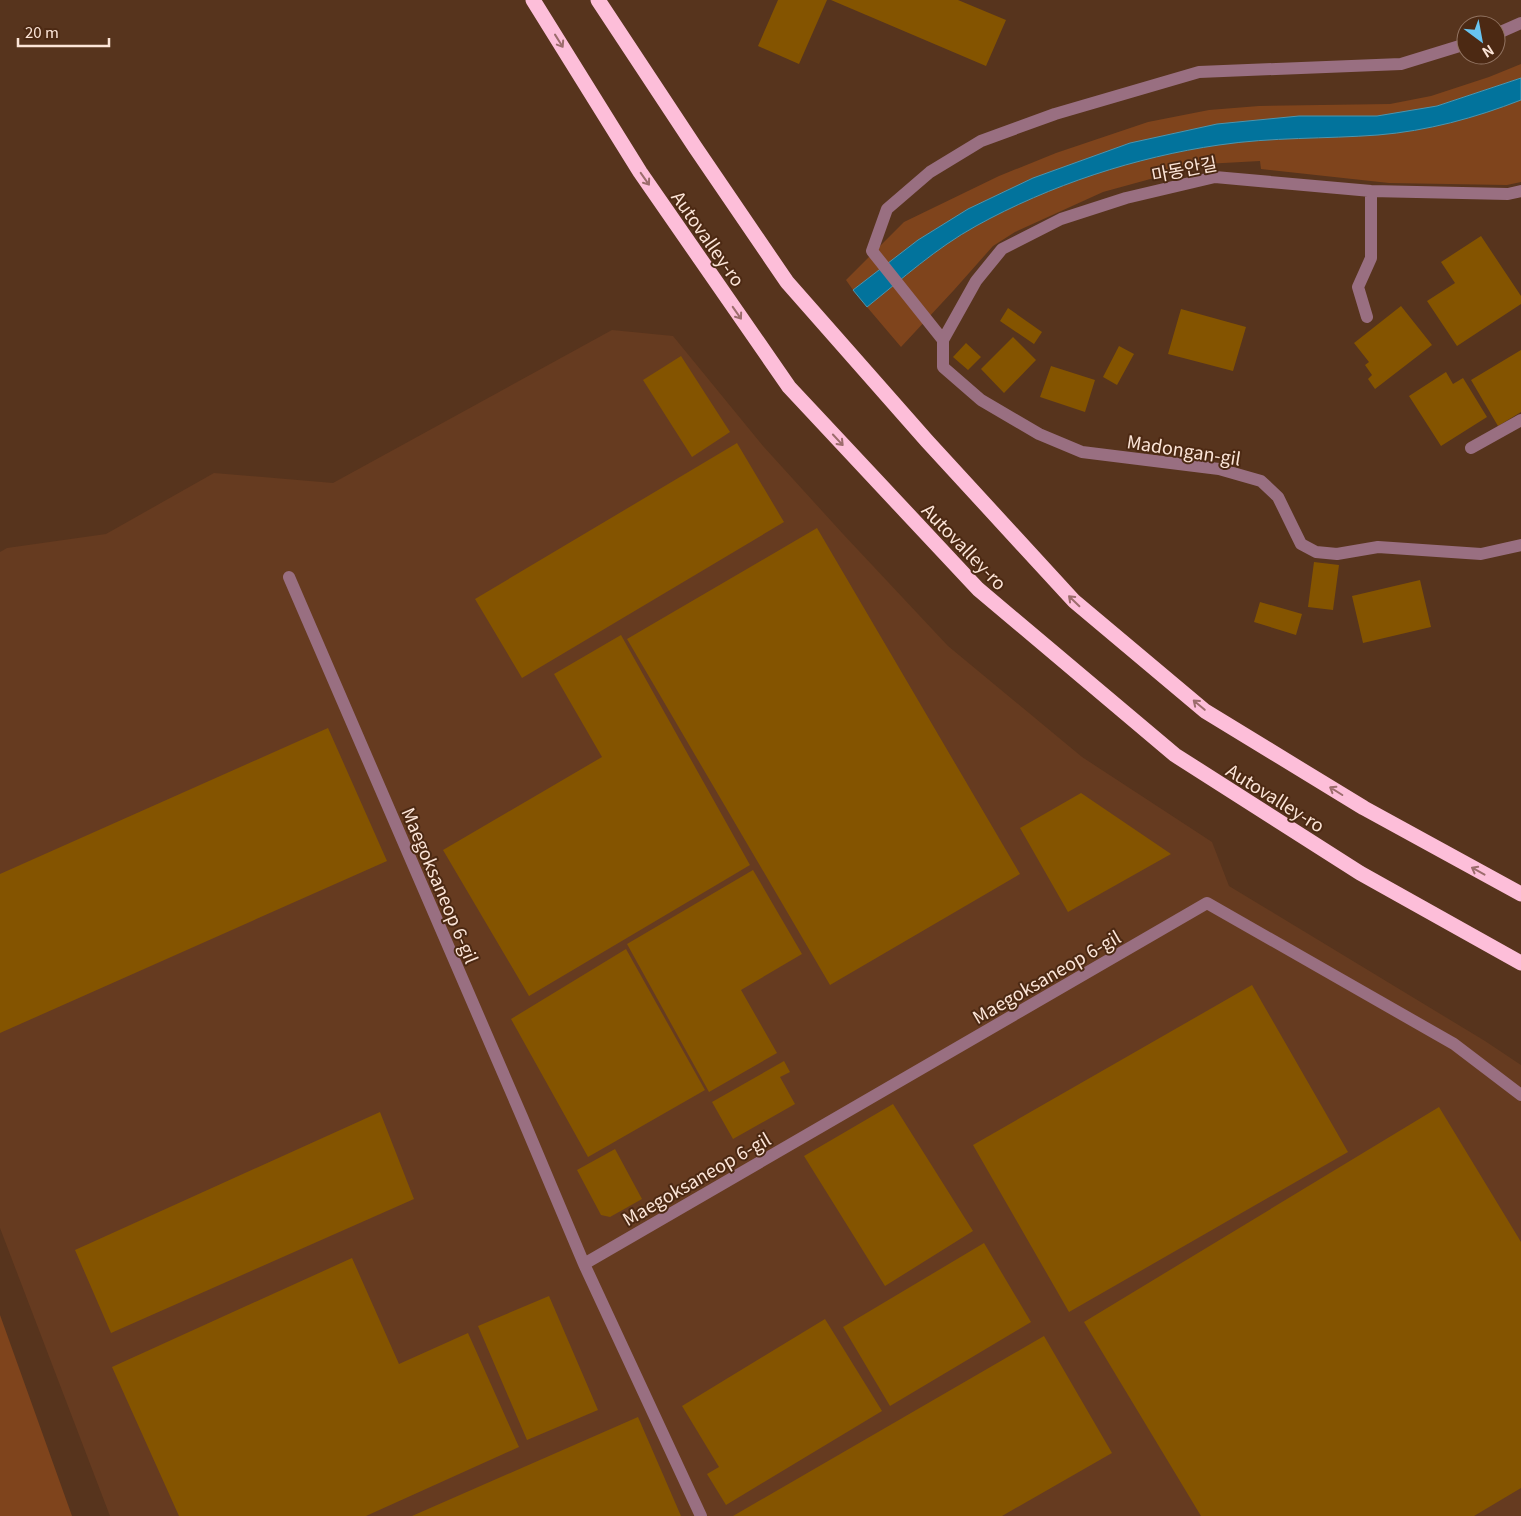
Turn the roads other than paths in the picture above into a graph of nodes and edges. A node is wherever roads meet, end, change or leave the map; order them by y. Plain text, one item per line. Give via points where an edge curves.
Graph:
1 (533, 0) edge
2 (598, 0) edge
3 (1521, 23) edge
4 (1506, 30) edge
5 (1456, 47) edge
6 (1372, 191) junction
7 (1521, 192) edge
8 (1367, 317) dead end
9 (943, 340) junction
10 (1521, 420) edge
11 (1471, 448) dead end
12 (1521, 545) edge
13 (288, 576) dead end
14 (1521, 894) edge
15 (1521, 963) edge
16 (1521, 1095) edge
17 (584, 1264) junction
18 (701, 1516) edge

1 -> 15 highway, Autovalley-ro via 640,172 789,387 978,589 1175,755 1360,873
14 -> 2 highway, Autovalley-ro via 1364,808 1205,711 1074,601 787,282
3 - 4 street
5 - 9 street via 1401,64 1199,72 1055,114 980,140 930,172 887,210 872,251
6 - 7 street, 마동안길
6 - 8 street via 1371,258 1358,287
6 - 9 street, 마동안길 via 1215,177 1126,198 1061,219 1002,249 976,281
9 - 12 street, Madongan-gil via 943,367 981,400 1039,434 1082,452 1219,469 1261,481 1278,497 1301,544 1316,552 1337,554 1378,547 1481,554
10 - 11 street
13 - 17 street, Maegoksaneop 6-gil
16 - 17 street, Maegoksaneop 6-gil via 1454,1044 1207,903
17 - 18 street, Maegoksaneop 6-gil

